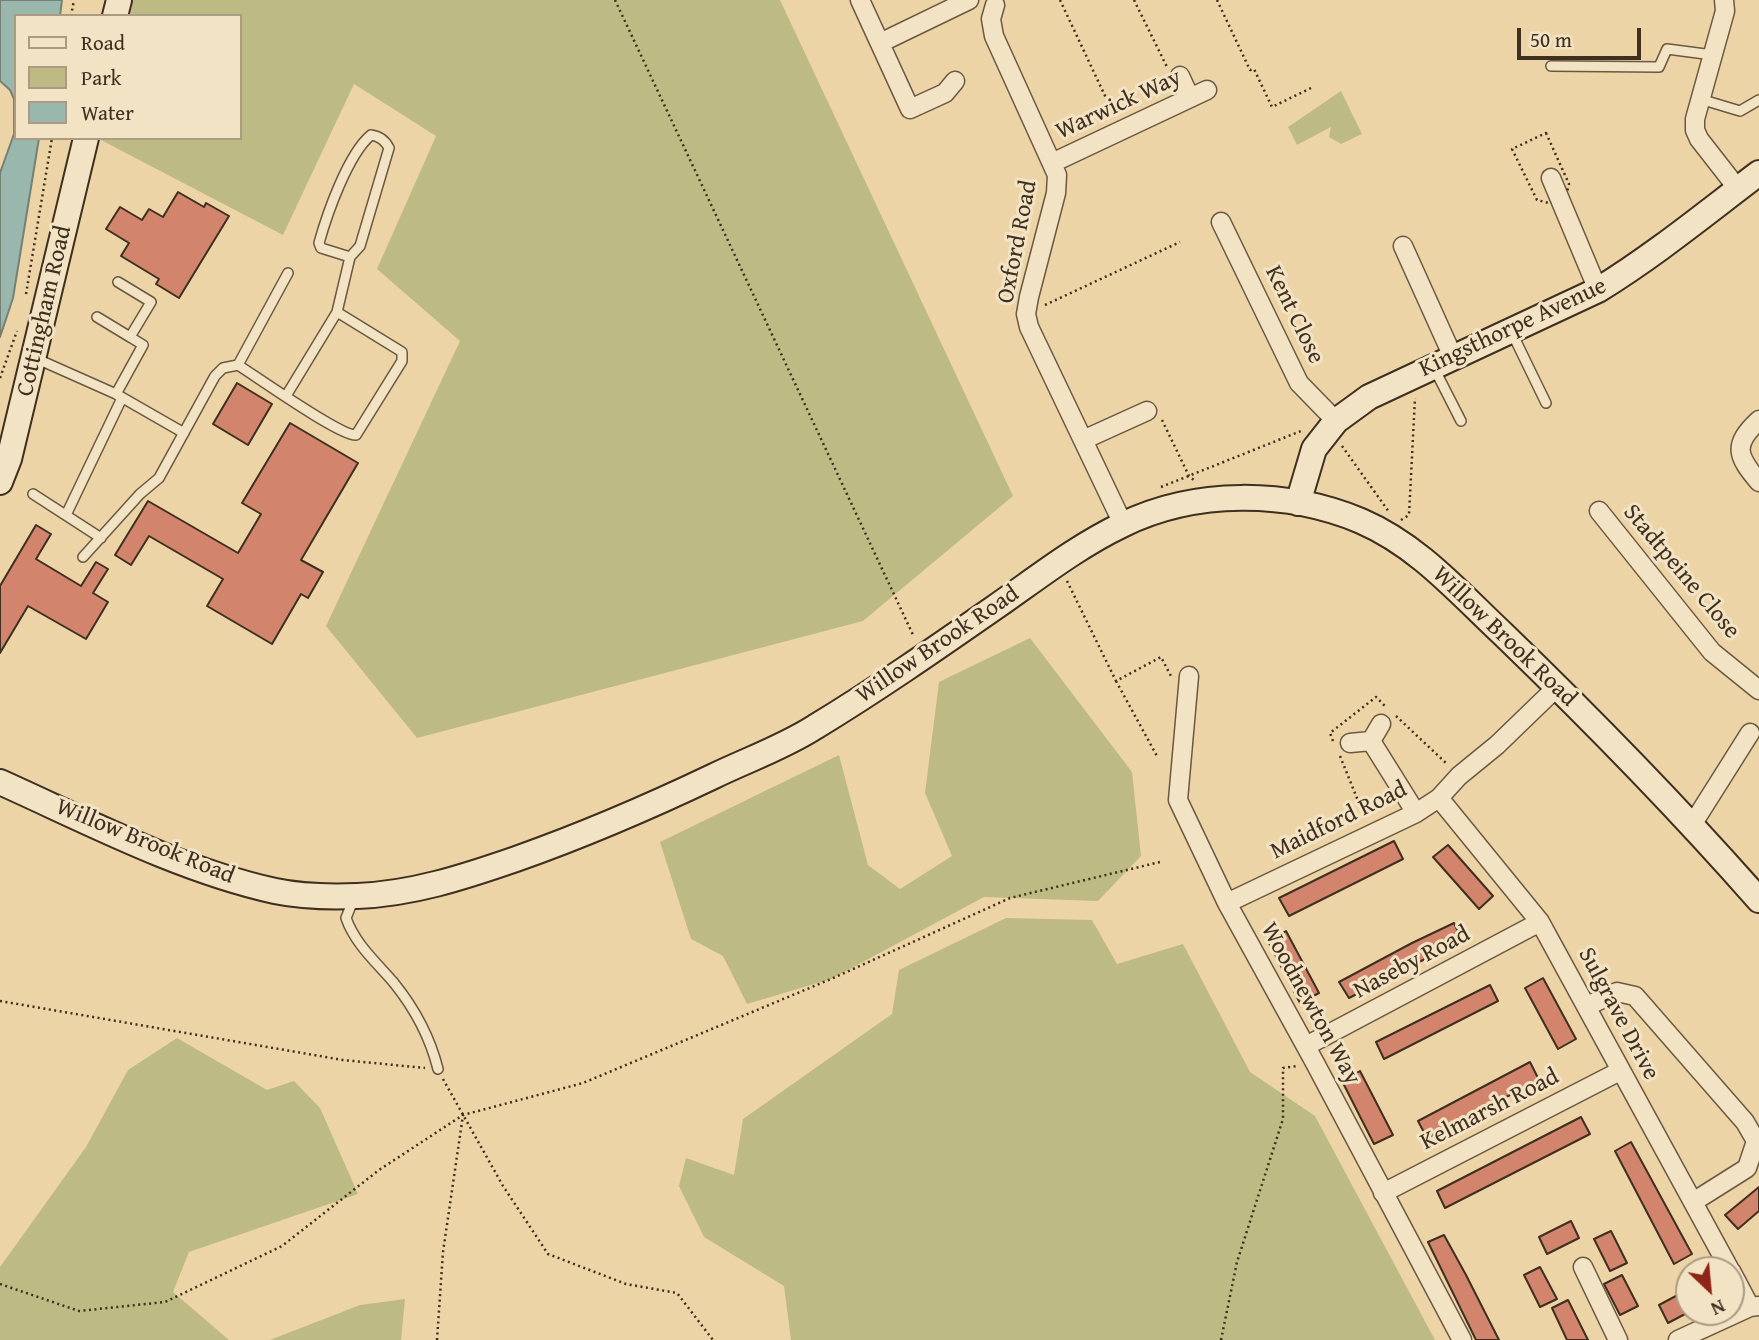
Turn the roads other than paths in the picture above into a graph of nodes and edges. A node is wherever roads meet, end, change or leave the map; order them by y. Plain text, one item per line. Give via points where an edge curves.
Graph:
1 (860, 0) edge
2 (970, 0) edge
3 (1724, 0) edge
4 (997, 2) edge
5 (880, 43) junction
6 (1713, 55) junction
7 (1551, 66) dead end
8 (1180, 76) road end
9 (955, 81) dead end
10 (1207, 90) dead end
11 (1190, 98) junction
12 (1700, 99) junction
13 (1759, 100) edge
14 (86, 140) edge
15 (1052, 163) junction
16 (1759, 173) edge
17 (1551, 178) dead end
18 (1738, 189) junction
19 (1221, 222) dead end
20 (1403, 246) dead end
21 (350, 257) junction
22 (288, 273) dead end
23 (118, 282) dead end
24 (1598, 290) junction
25 (337, 312) junction
26 (97, 317) dead end
27 (1511, 331) junction
28 (130, 337) junction
29 (34, 357) junction
30 (1443, 362) junction
31 (238, 365) junction
32 (119, 396) junction
33 (286, 396) junction
34 (1546, 402) dead end
35 (1147, 411) road end
36 (1759, 420) edge
37 (1461, 421) dead end
38 (1333, 425) junction
39 (184, 433) junction
40 (1083, 440) junction
41 (0, 482) edge
42 (1759, 482) edge
43 (33, 494) dead end
44 (1298, 503) junction
45 (1599, 511) dead end
46 (66, 515) junction
47 (1123, 524) junction
48 (101, 538) junction
49 (83, 557) dead end
50 (1189, 676) dead end
51 (1557, 687) junction
52 (1759, 690) edge
53 (1381, 724) dead end
54 (1750, 733) dead end
55 (1371, 741) junction
56 (1350, 743) dead end
57 (0, 782) edge
58 (1439, 798) junction
59 (1416, 813) junction
60 (1692, 825) junction
61 (354, 896) junction
62 (1759, 900) edge
63 (1227, 903) junction
64 (1540, 922) junction
65 (1587, 1006) junction
66 (1306, 1046) junction
67 (438, 1069) road end
68 (1620, 1071) junction
69 (1383, 1194) junction
70 (1693, 1202) junction
71 (1723, 1256) edge
72 (1583, 1267) dead end
73 (1745, 1291) edge
74 (1755, 1306) edge
75 (1462, 1340) edge
76 (1618, 1340) edge
77 (1678, 1340) edge

1 - 5 street
2 - 4 street
2 - 5 street
3 - 6 street
4 - 15 street, Oxford Road via 991,19 994,36
5 - 9 street via 910,109 945,93
6 - 7 lane via 1675,48 1667,49 1659,67
6 - 12 street
8 - 11 street
10 - 11 street, Warwick Way
11 - 15 street, Warwick Way
12 - 13 lane via 1740,111
12 - 18 street via 1695,130
14 - 29 street, Cottingham Road
15 - 40 street, Oxford Road via 1057,174 1056,193 1026,314
16 - 18 street, Kingsthorpe Avenue
17 - 24 street
18 - 24 street, Kingsthorpe Avenue via 1692,227
19 - 38 street, Kent Close via 1299,383
20 - 30 street
21 - 21 lane via 360,246 389,148 371,135 363,141 339,186 319,243 332,253
21 - 25 lane
22 - 31 lane
23 - 28 lane via 151,302
24 - 27 street, Kingsthorpe Avenue
25 - 33 lane
25 - 33 lane via 402,352 402,361 356,435 349,436
26 - 28 lane
27 - 30 street, Kingsthorpe Avenue
27 - 34 lane
28 - 32 lane via 143,345
29 - 32 lane
29 - 41 street, Cottingham Road
30 - 37 lane
30 - 38 street, Kingsthorpe Avenue via 1369,397
31 - 33 lane
31 - 39 lane via 223,368 215,376
32 - 39 lane
32 - 46 lane
35 - 40 street
36 - 42 street via 1740,445 1742,461
38 - 44 street, Kingsthorpe Avenue via 1314,449
39 - 48 lane via 159,478
40 - 47 street, Oxford Road
43 - 46 lane
44 - 47 street, Willow Brook Road via 1216,499 1169,508
44 - 51 street, Willow Brook Road via 1390,527
45 - 52 street, Stadtpeine Close via 1712,652
46 - 48 lane
47 - 61 street, Willow Brook Road via 1059,562 811,730 641,811 475,873 407,891
48 - 49 lane
50 - 63 street, Woodnewton Way via 1178,800
51 - 58 street, Maidford Road
51 - 60 street, Willow Brook Road
53 - 55 street
54 - 60 street
55 - 56 street
55 - 59 street
57 - 61 street, Willow Brook Road via 192,867 279,892
58 - 59 street, Maidford Road
58 - 64 street, Sulgrave Drive
59 - 63 street, Maidford Road
60 - 62 street, Willow Brook Road
61 - 67 lane via 346,918 349,928 422,1024
63 - 66 street, Woodnewton Way
64 - 65 street, Sulgrave Drive
64 - 66 street, Naseby Road
65 - 68 street, Sulgrave Drive
65 - 70 street via 1617,992 1635,996 1745,1122 1756,1141 1747,1168
66 - 69 street, Woodnewton Way
68 - 69 street, Kelmarsh Road
68 - 70 street, Sulgrave Drive
69 - 75 street, Woodnewton Way
70 - 71 street, Sulgrave Drive
72 - 76 street
73 - 74 street, Sulgrave Drive
74 - 77 street

